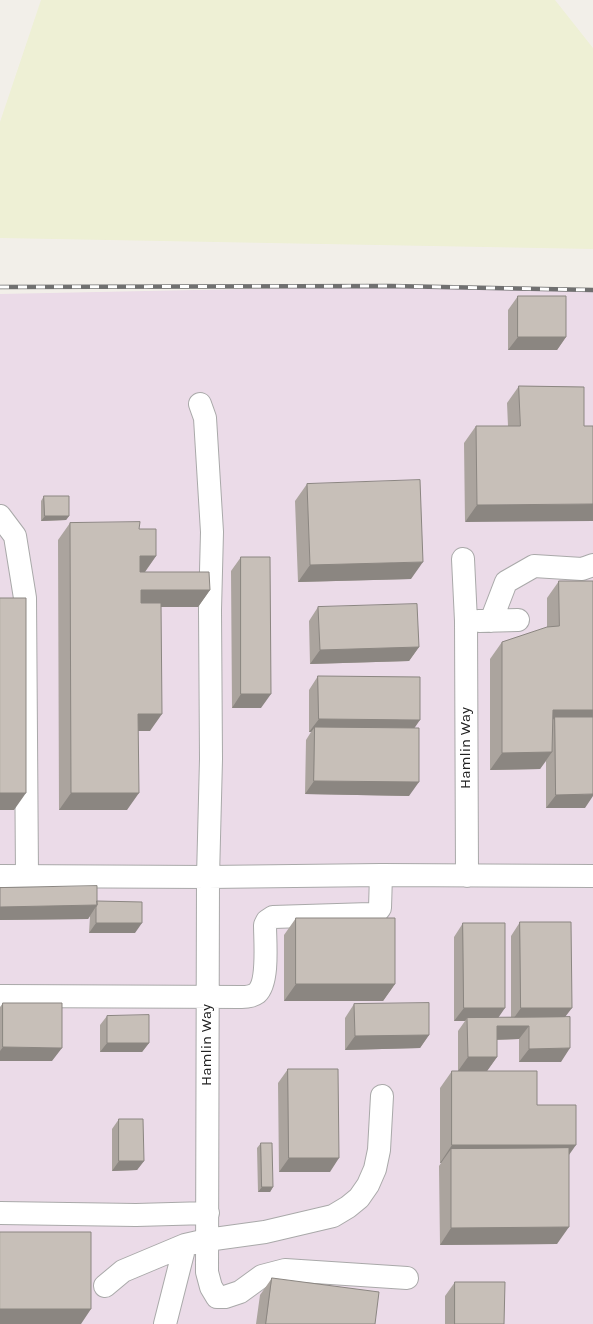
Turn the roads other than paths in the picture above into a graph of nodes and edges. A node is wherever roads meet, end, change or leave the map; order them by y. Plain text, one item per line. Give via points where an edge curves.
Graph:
1 (200, 404) dead end
2 (0, 516) edge
3 (463, 559) dead end
4 (593, 564) edge
5 (518, 620) dead end
6 (466, 621) junction
7 (491, 621) junction
8 (381, 874) junction
9 (0, 876) edge
10 (27, 876) junction
11 (467, 876) junction
12 (593, 876) edge
13 (208, 877) junction
14 (0, 996) edge
15 (207, 997) junction
16 (382, 1096) dead end
17 (208, 1213) junction
18 (0, 1214) edge
19 (207, 1240) junction
20 (185, 1245) junction
21 (407, 1278) dead end
22 (105, 1286) dead end
23 (165, 1324) edge

1 - 13 street, Hamlin Way via 205,418 212,532
2 - 10 street via 15,536 25,598
3 - 6 street, Hamlin Way
4 - 7 street via 582,569 534,566 506,582
5 - 7 street
6 - 7 street
6 - 11 street, Hamlin Way
8 - 11 street
8 - 13 street
8 - 15 street via 380,908 376,913 273,917 265,925 265,972 257,993 242,998
9 - 10 street
10 - 13 street
11 - 12 street
13 - 15 street, Hamlin Way
14 - 15 street
15 - 17 street, Hamlin Way
16 - 19 street via 379,1150 375,1169 368,1185 348,1207 333,1216 265,1232
17 - 18 street
17 - 19 street, Hamlin Way
19 - 20 street
19 - 21 street, Hamlin Way via 207,1272 211,1287 217,1296 225,1297 240,1292 262,1276 285,1270
20 - 22 street via 123,1271
20 - 23 street

